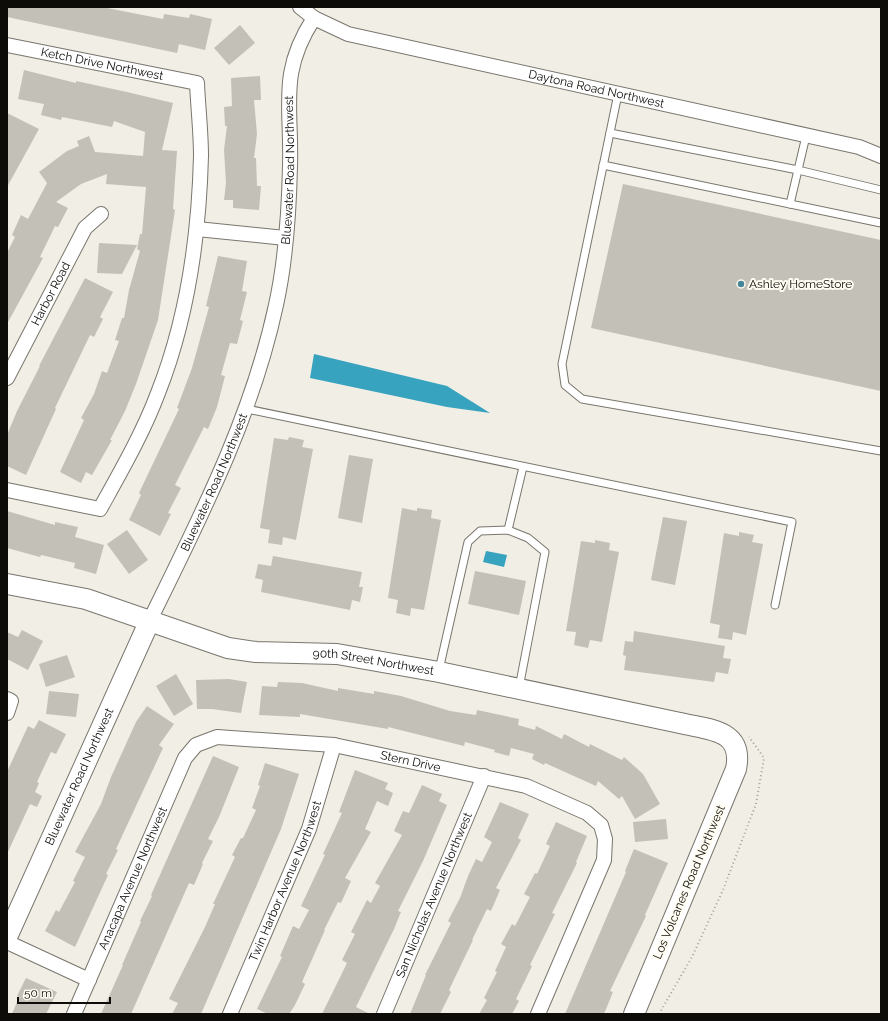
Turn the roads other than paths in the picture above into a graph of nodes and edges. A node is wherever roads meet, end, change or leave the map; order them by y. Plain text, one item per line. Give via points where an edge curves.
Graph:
1 (300, 7) edge
2 (314, 18) junction
3 (7, 45) edge
4 (618, 94) junction
5 (610, 133) junction
6 (806, 136) junction
7 (881, 156) edge
8 (603, 165) junction
9 (798, 170) junction
10 (881, 190) edge
11 (790, 204) junction
12 (101, 214) dead end
13 (881, 223) edge
14 (197, 229) junction
15 (285, 238) junction
16 (7, 378) edge
17 (247, 409) junction
18 (881, 451) edge
19 (523, 467) junction
20 (7, 490) edge
21 (508, 530) junction
22 (7, 584) edge
23 (775, 605) dead end
24 (150, 620) junction
25 (439, 672) junction
26 (518, 690) junction
27 (743, 742) joint
28 (196, 745) joint
29 (334, 745) junction
30 (484, 776) junction
31 (7, 937) edge
32 (7, 942) edge
33 (89, 980) junction
34 (74, 1014) edge
35 (230, 1014) edge
36 (384, 1014) edge
37 (538, 1014) edge
38 (634, 1014) edge

1 - 2 street
2 - 4 street, Daytona Road Northwest via 348,34
2 - 15 street, Bluewater Road Northwest via 294,55 289,84 290,164
3 - 14 street, Ketch Drive Northwest via 197,83 201,154
4 - 5 lane
4 - 6 street, Daytona Road Northwest
5 - 8 lane
5 - 9 lane
6 - 7 street, Daytona Road Northwest via 859,147
6 - 9 lane
8 - 11 lane
8 - 18 lane via 562,364 564,385 582,399
9 - 10 lane
9 - 11 lane
11 - 13 lane
12 - 16 street, Harbor Road via 85,228
14 - 15 street
14 - 20 street via 188,291 176,339 158,393 135,445 100,509
15 - 17 street, Bluewater Road Northwest via 282,273 272,323
17 - 19 lane
17 - 24 street, Bluewater Road Northwest via 213,490
19 - 21 lane
19 - 23 lane via 792,522
21 - 25 lane via 480,531 468,542
21 - 26 lane via 528,538 545,552
22 - 24 street, 90th Street Northwest via 86,599
24 - 25 street, 90th Street Northwest via 228,648 256,652 337,654
24 - 31 street, Bluewater Road Northwest
25 - 26 street, 90th Street Northwest
26 - 27 street, 90th Street Northwest via 719,733
27 - 38 street, Los Volcanes Road Northwest via 736,768
28 - 29 street, Stern Drive via 218,737
28 - 33 street, Anacapa Avenue Northwest via 185,758
29 - 30 street, Stern Drive
29 - 35 street, Twin Harbor Avenue Northwest via 309,829
30 - 36 street, San Nicholas Avenue Northwest
30 - 37 street, Stern Drive via 526,786 587,813 600,825 605,839 604,860
32 - 33 street
33 - 34 street, Anacapa Avenue Northwest

